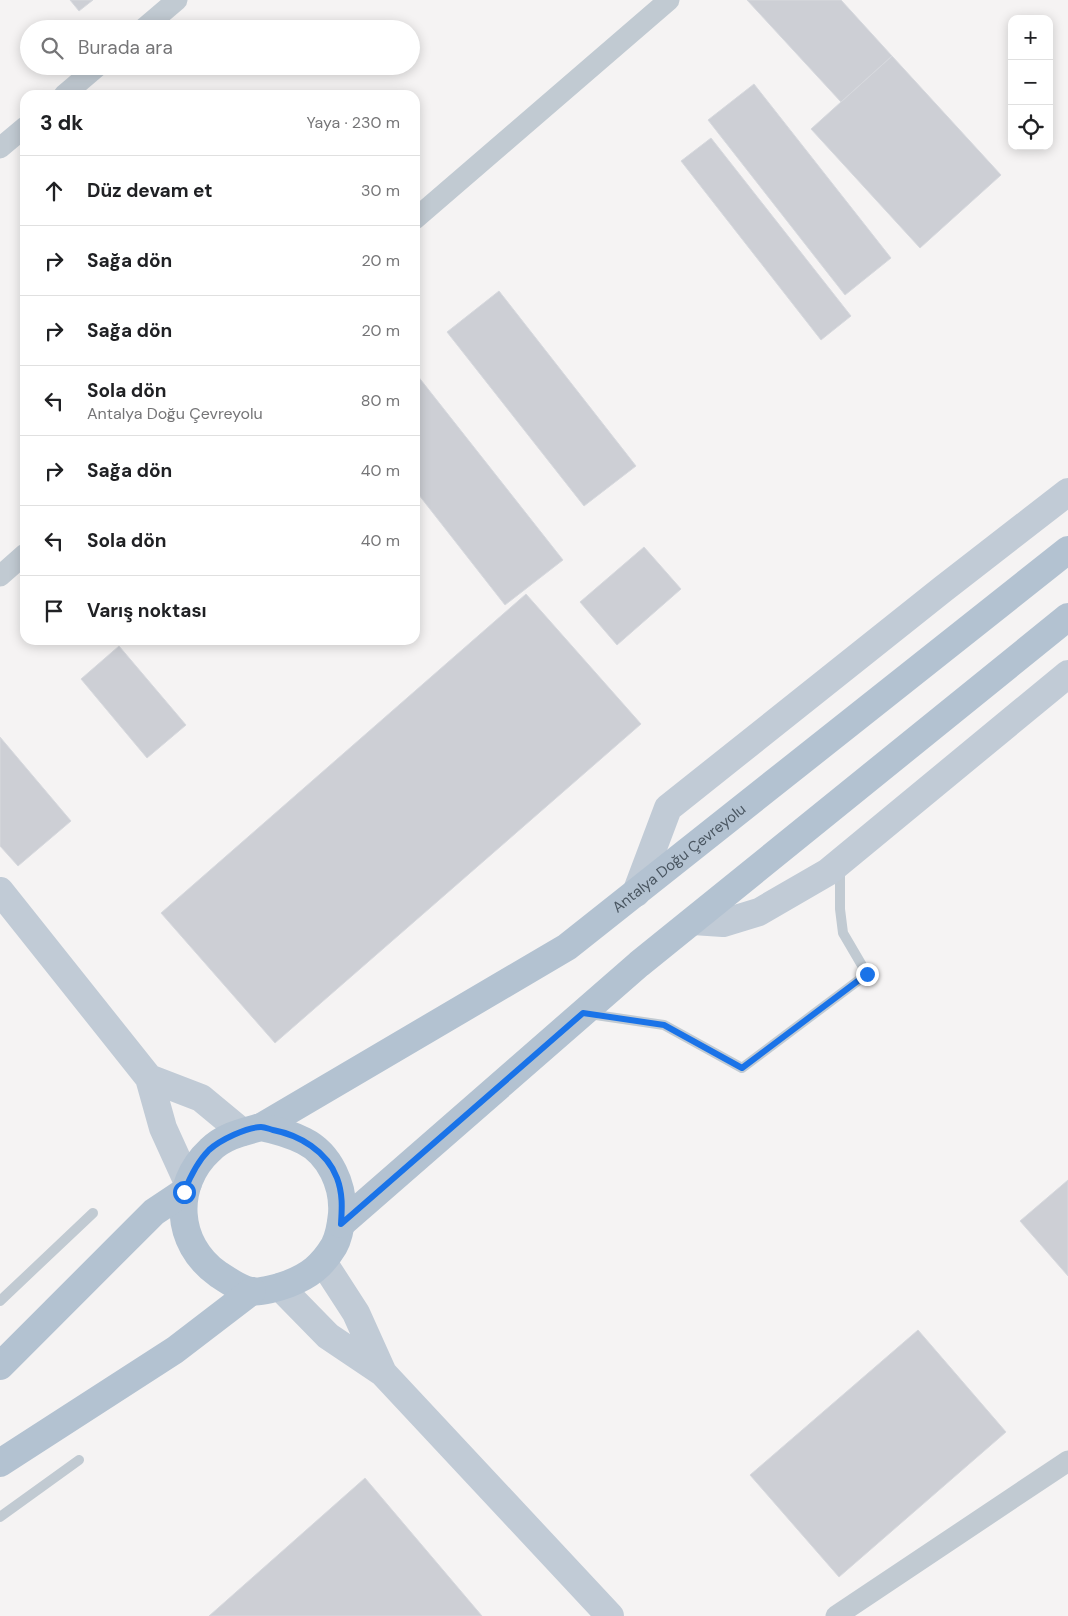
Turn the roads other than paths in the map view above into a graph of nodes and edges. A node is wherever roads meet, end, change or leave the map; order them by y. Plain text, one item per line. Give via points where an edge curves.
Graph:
1 (177, 0) edge
2 (669, 0) edge
3 (154, 20) edge
4 (87, 75) edge
5 (70, 90) edge
6 (20, 131) edge
7 (0, 148) edge
8 (420, 215) edge
9 (1068, 492) edge
10 (1068, 550) edge
11 (20, 558) edge
12 (0, 576) edge
13 (1068, 617) edge
14 (1068, 674) edge
15 (840, 862) junction
16 (0, 891) edge
17 (636, 893) junction
18 (693, 921) junction
19 (583, 1013) junction
20 (149, 1078) junction
21 (252, 1129) junction
22 (186, 1188) junction
23 (93, 1213) dead end
24 (341, 1224) junction
25 (323, 1262) junction
26 (280, 1287) junction
27 (252, 1291) junction
28 (0, 1301) edge
29 (0, 1366) edge
30 (383, 1373) junction
31 (79, 1460) dead end
32 (1068, 1461) edge
33 (0, 1463) edge
34 (0, 1517) edge
35 (610, 1616) edge
36 (836, 1616) edge

1 - 3 street
2 - 8 street
4 - 5 street
6 - 7 street
9 - 17 street via 668,808
10 - 17 main road, Antalya Doğu Çevreyolu
11 - 12 street
13 - 18 main road
14 - 15 street
15 - 18 street via 759,912 723,923
15 - 19 lane via 840,909 844,933 867,974 742,1068 664,1025
16 - 20 street
17 - 21 main road, Antalya Doğu Çevreyolu via 567,947
18 - 19 main road
19 - 24 main road
20 - 21 street via 201,1098
20 - 22 street via 163,1128
21 - 22 main road via 225,1139 210,1150 194,1169
21 - 24 main road via 284,1132 306,1142 324,1157 337,1177 343,1200
22 - 27 main road via 184,1218 191,1244 206,1266 228,1281
22 - 29 main road via 154,1212
23 - 28 lane
24 - 25 main road via 335,1244
25 - 26 main road via 303,1278
25 - 30 street via 356,1313
26 - 27 main road
26 - 30 street via 328,1336
27 - 33 main road via 175,1350
30 - 35 street
31 - 34 lane
32 - 36 street

